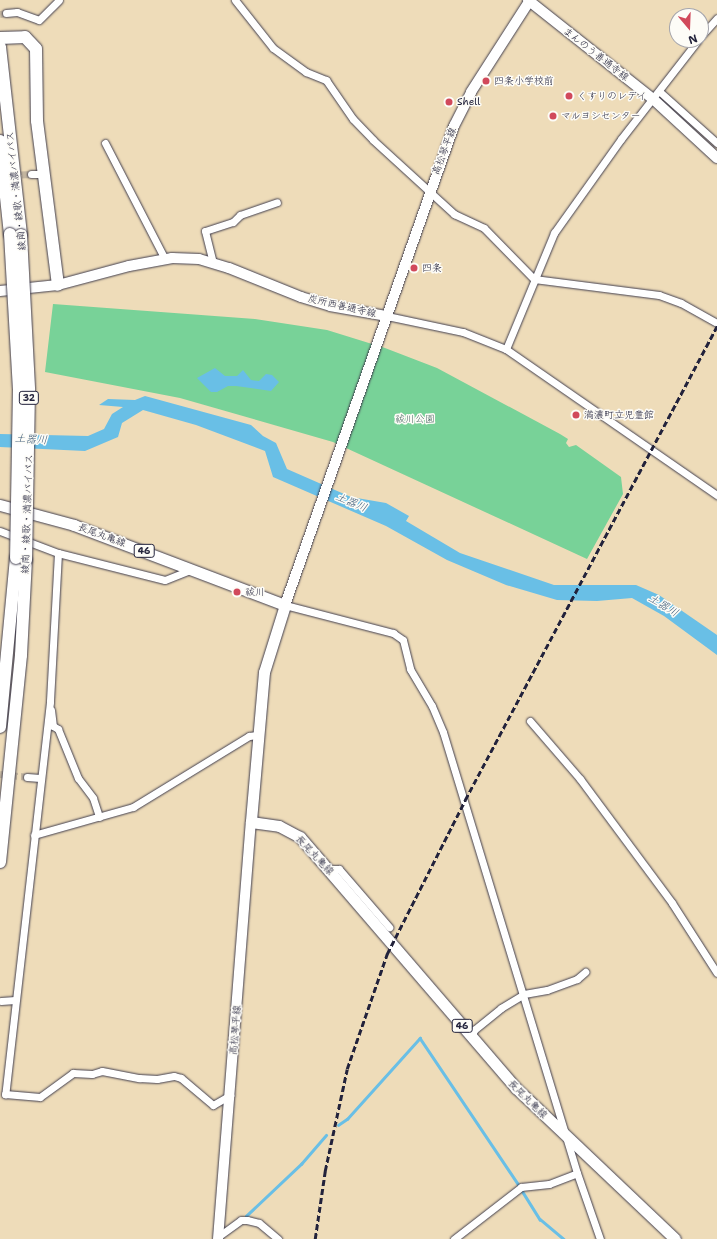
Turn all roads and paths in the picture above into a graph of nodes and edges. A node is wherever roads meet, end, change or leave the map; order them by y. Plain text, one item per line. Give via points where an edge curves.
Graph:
1 (59, 0) edge
2 (235, 0) edge
3 (529, 0) edge
4 (6, 13) tunnel mouth
5 (717, 18) edge
6 (709, 27) edge
7 (0, 38) edge
8 (0, 47) edge
9 (692, 48) edge
10 (656, 95) junction
11 (0, 141) edge
12 (105, 143) dead end
13 (717, 143) edge
14 (716, 157) edge
15 (31, 174) tunnel mouth
16 (44, 174) junction
17 (429, 191) junction
18 (277, 202) dead end
19 (16, 235) junction
20 (165, 259) junction
21 (213, 263) junction
22 (534, 279) junction
23 (58, 285) junction
24 (0, 291) edge
25 (387, 316) junction
26 (717, 323) edge
27 (506, 349) junction
28 (717, 495) edge
29 (0, 505) edge
30 (0, 531) edge
31 (58, 553) junction
32 (21, 559) junction
33 (193, 569) junction
34 (285, 605) junction
35 (50, 702) junction
36 (530, 721) dead end
37 (0, 727) edge
38 (257, 735) junction
39 (5, 751) edge
40 (27, 777) tunnel mouth
41 (40, 778) junction
42 (99, 817) junction
43 (251, 822) junction
44 (34, 835) junction
45 (0, 862) edge
46 (328, 869) junction
47 (389, 927) dead end
48 (585, 972) dead end
49 (717, 973) edge
50 (524, 994) junction
51 (15, 1000) junction
52 (1, 1002) dead end
53 (471, 1038) junction
54 (230, 1095) junction
55 (568, 1138) junction
56 (577, 1173) junction
57 (219, 1237) edge
58 (278, 1239) edge
59 (454, 1239) edge
60 (600, 1239) edge
61 (675, 1239) edge

1 - 4 street via 39,20 17,12
2 - 17 street via 273,48 306,72 326,80 353,119
3 - 10 main road, まんのう善通寺線
3 - 17 main road, 高松琴平線 via 462,109
5 - 6 street
7 - 16 highway via 25,37 36,49 35,93
8 - 19 highway, 綾南・綾歌・満濃バイパス / 32
9 - 10 street
10 - 13 street
10 - 14 main road, まんのう善通寺線
10 - 22 street via 554,233
11 - 19 highway, 綾南・綾歌・満濃バイパス / 32
12 - 20 street
15 - 16 street
16 - 23 highway
17 - 22 street via 454,214 484,228
17 - 25 main road, 高松琴平線
18 - 21 street via 240,215 219,230 205,231
19 - 32 highway, 綾南・綾歌・満濃バイパス / 32, bridge
20 - 21 main road, 炭所西善通寺線 via 199,259
20 - 23 main road, 炭所西善通寺線
21 - 25 main road, 炭所西善通寺線 via 313,301
22 - 26 street via 659,295 681,303
22 - 27 street
23 - 24 main road, 炭所西善通寺線
25 - 27 street via 463,332
25 - 34 main road, 炭所西善通寺線
27 - 28 street
29 - 33 main road, 長尾丸亀線 / 46 via 74,525
30 - 31 street
31 - 33 street via 165,580
31 - 35 street
32 - 37 highway, 綾南・綾歌・満濃バイパス / 32
32 - 39 highway, 綾南・綾歌・満濃バイパス / 32 via 21,655
33 - 34 main road, 長尾丸亀線 / 46
34 - 38 main road via 264,672
34 - 50 street via 393,633 403,640 410,669 444,732
35 - 41 street
35 - 42 street via 53,726 58,729 78,778 92,798
36 - 49 street via 603,810 672,903
38 - 42 street via 250,736 148,800
38 - 43 main road
39 - 45 highway, 綾南・綾歌・満濃バイパス / 32
40 - 41 street
41 - 44 street
42 - 44 street
43 - 46 main road, 長尾丸亀線 / 46 via 271,823 287,829 300,837
43 - 54 main road, 高松琴平線
44 - 51 street
46 - 47 street via 339,869
46 - 53 main road, 長尾丸亀線 / 46
48 - 50 street via 577,979 547,990
50 - 53 street via 501,1008 474,1030
50 - 55 street
51 - 52 street
51 - 54 street via 5,1094 40,1097 73,1073 92,1074 102,1071 139,1078 181,1078 213,1105
53 - 55 main road, 長尾丸亀線 / 46 via 516,1088
54 - 57 main road, 高松琴平線
55 - 56 street
55 - 61 main road, 長尾丸亀線 / 46
56 - 59 street via 549,1184 521,1187
56 - 60 street
57 - 58 street via 241,1220 247,1220 259,1223

